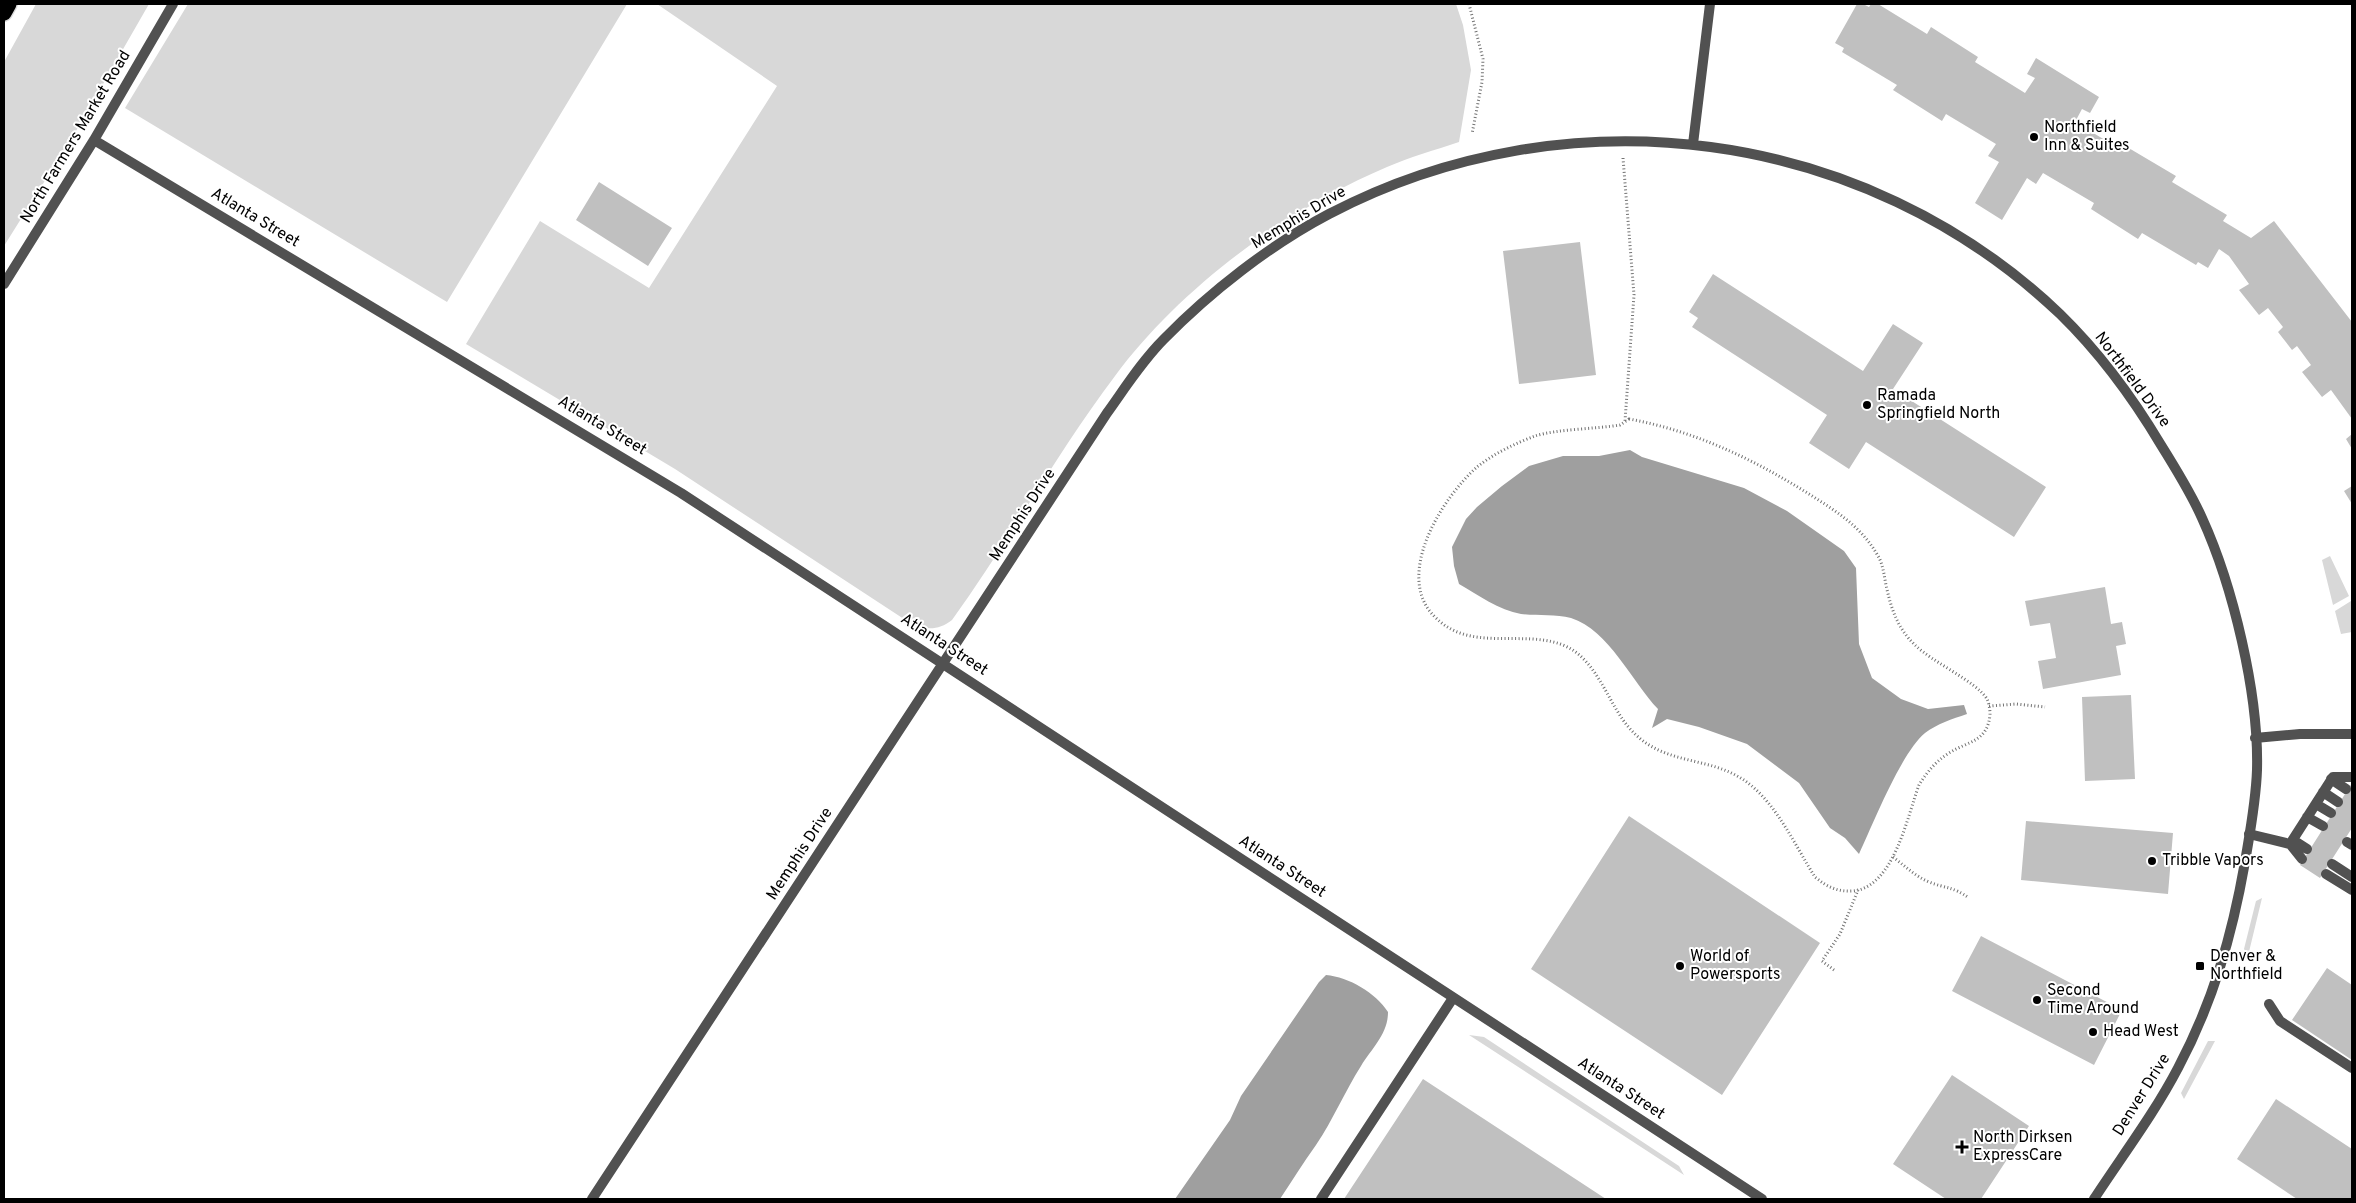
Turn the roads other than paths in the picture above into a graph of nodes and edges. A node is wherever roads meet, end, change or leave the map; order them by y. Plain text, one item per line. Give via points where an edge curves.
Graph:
1 (9, 4) edge
2 (173, 4) edge
3 (1710, 4) edge
4 (4, 13) edge
5 (94, 140) junction
6 (1693, 144) junction
7 (4, 284) edge
8 (944, 663) junction
9 (2352, 734) edge
10 (2255, 738) junction
11 (2352, 777) edge
12 (2331, 779) junction
13 (2346, 789) dead end
14 (2323, 792) junction
15 (2338, 802) dead end
16 (2316, 804) junction
17 (2331, 813) dead end
18 (2307, 817) junction
19 (2323, 826) dead end
20 (2249, 834) junction
21 (2292, 842) junction
22 (2307, 849) dead end
23 (2302, 859) dead end
24 (2332, 864) dead end
25 (2326, 874) dead end
26 (2352, 877) edge
27 (2352, 890) edge
28 (1453, 998) junction
29 (2269, 1004) dead end
30 (2352, 1068) edge
31 (592, 1199) edge
32 (1321, 1199) edge
33 (1762, 1199) edge
34 (2094, 1199) edge

1 - 4 highway
2 - 5 street, North Farmers Market Road
3 - 6 street
5 - 7 street, North Farmers Market Road
5 - 8 street, Atlanta Street via 610,448
6 - 8 street, Memphis Drive via 1617,140 1566,143 1514,150 1464,162 1417,175 1327,215 1250,264 1163,340 1134,375
6 - 10 street, Northfield Drive via 1797,163 1893,200 1981,251 2062,316 2102,359 2139,409 2202,516 2238,626
8 - 28 street, Atlanta Street
8 - 31 street, Memphis Drive
9 - 10 street
10 - 20 street, Denver Drive via 2257,769
11 - 12 street
12 - 13 street
12 - 14 street
14 - 15 street
14 - 16 street
16 - 17 street
16 - 18 street
18 - 19 street
18 - 21 street
20 - 21 street
20 - 34 street, Denver Drive via 2232,930 2195,1034 2160,1099
21 - 22 street
21 - 23 street
24 - 26 street
25 - 27 street
28 - 32 street
28 - 33 street, Atlanta Street
29 - 30 street via 2280,1021

